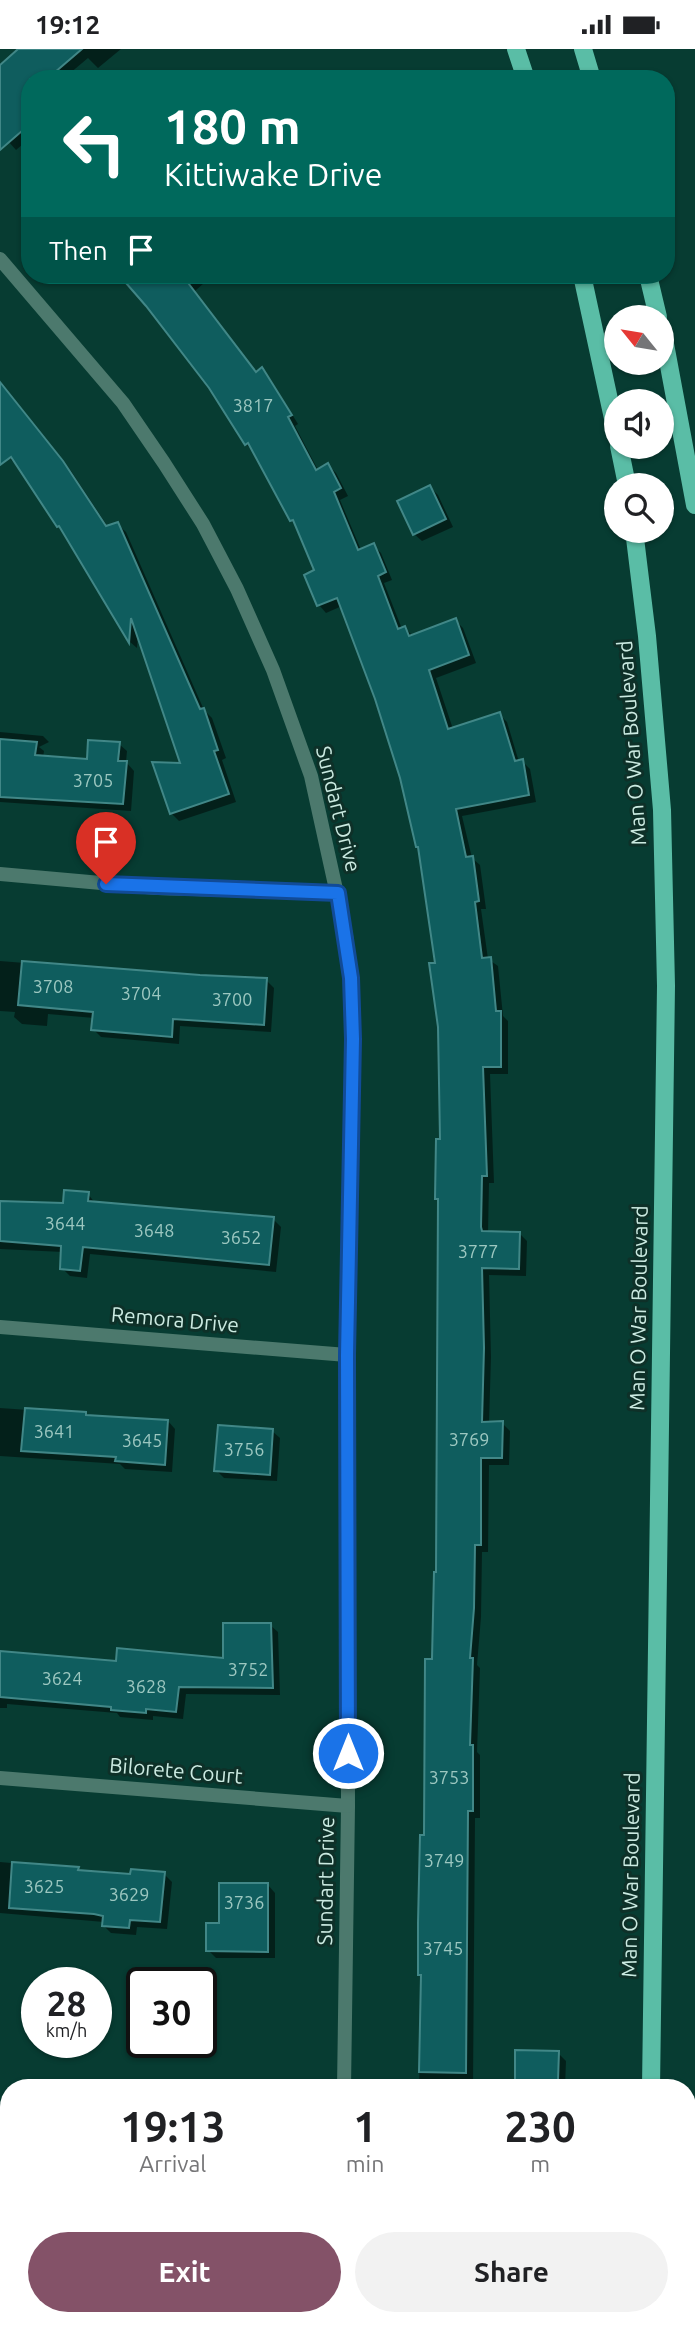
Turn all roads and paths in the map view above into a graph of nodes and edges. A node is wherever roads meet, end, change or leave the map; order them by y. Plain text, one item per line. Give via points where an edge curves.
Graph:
1 (516, 49) edge
2 (583, 49) edge
3 (523, 70) edge
4 (590, 70) edge
5 (0, 259) edge
6 (21, 284) edge
7 (21, 284) edge
8 (584, 284) edge
9 (650, 284) edge
10 (656, 305) edge
11 (671, 375) edge
12 (607, 389) edge
13 (695, 505) edge
14 (636, 543) edge
15 (0, 874) edge
16 (338, 893) junction
17 (0, 1327) edge
18 (347, 1355) junction
19 (0, 1778) edge
20 (348, 1806) junction
21 (344, 2079) edge
22 (652, 2079) edge

1 - 3 main road
2 - 4 main road
5 - 7 street, Sundart Drive
6 - 16 street, Sundart Drive via 123,403 196,514 237,589 274,670 311,776
8 - 12 main road
9 - 10 main road
11 - 13 main road
14 - 22 main road, Man O War Boulevard via 662,810 666,986
15 - 16 street via 157,888
16 - 18 street, Sundart Drive via 351,978 353,1039
17 - 18 street, Remora Drive
18 - 20 street, Sundart Drive
19 - 20 street, Bilorete Court
20 - 21 street, Sundart Drive

